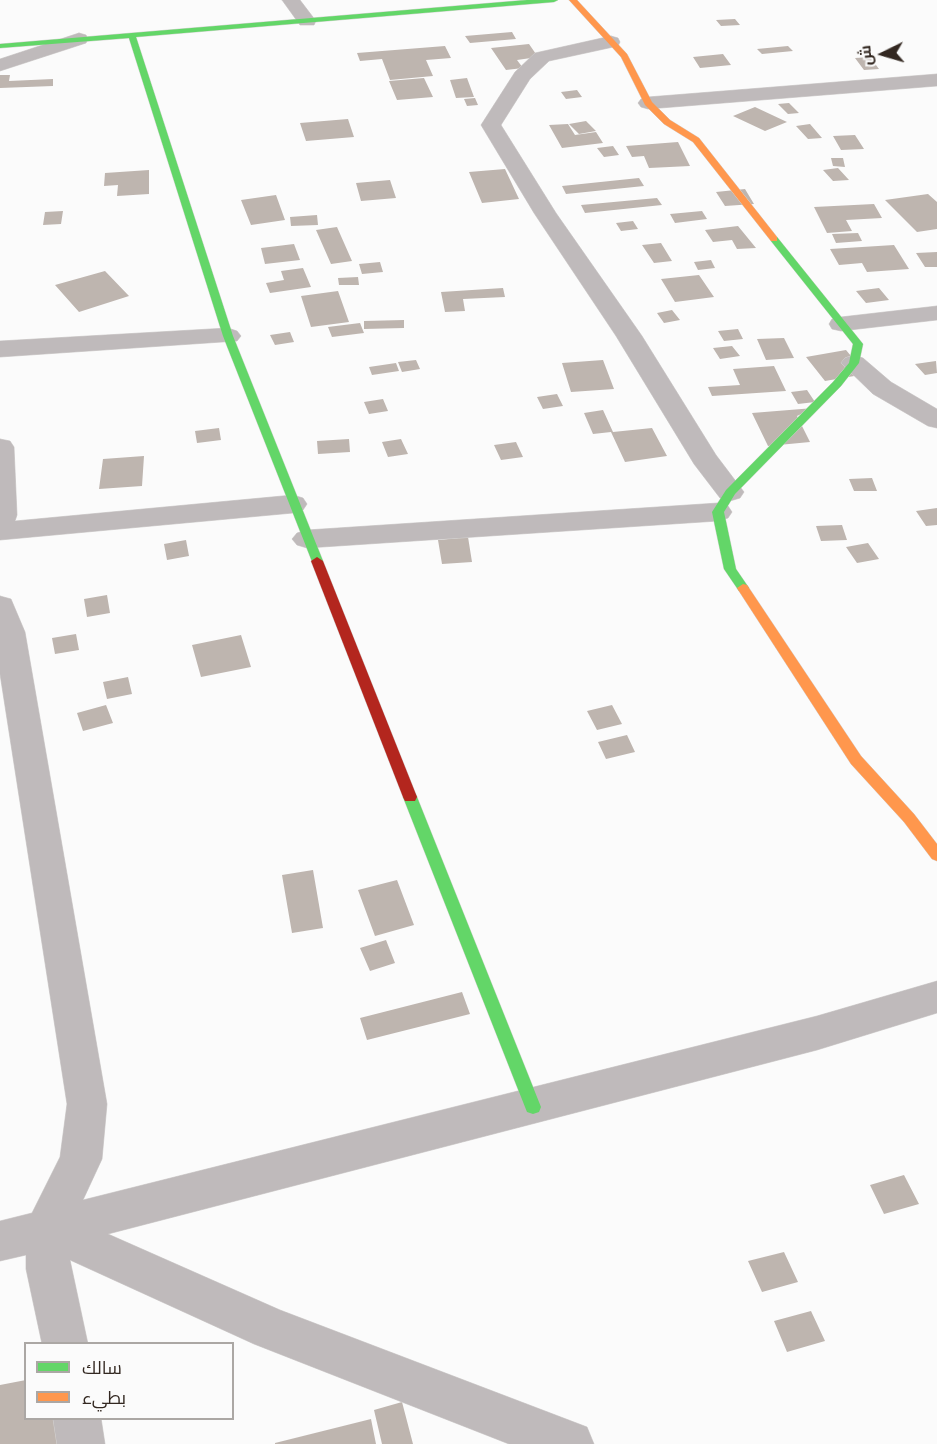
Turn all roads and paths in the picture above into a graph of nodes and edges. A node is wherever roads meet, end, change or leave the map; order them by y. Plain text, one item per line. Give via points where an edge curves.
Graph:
1 (291, 0) edge
2 (554, 0) edge
3 (573, 0) edge
4 (307, 21) junction
5 (132, 35) junction
6 (79, 39) junction
7 (611, 42) junction
8 (0, 46) edge
9 (0, 65) edge
10 (937, 80) edge
11 (648, 103) junction
12 (937, 313) edge
13 (841, 324) junction
14 (228, 336) junction
15 (0, 349) edge
16 (855, 363) junction
17 (937, 420) edge
18 (0, 447) edge
19 (724, 502) junction
20 (294, 504) junction
21 (0, 522) edge
22 (0, 531) edge
23 (307, 539) junction
24 (0, 606) edge
25 (937, 855) edge
26 (937, 997) edge
27 (533, 1107) junction
28 (47, 1228) junction
29 (0, 1241) edge
30 (65, 1342) edge
31 (77, 1420) edge
32 (81, 1444) edge
33 (570, 1444) edge

1 - 4 street
2 - 4 street
3 - 7 street
4 - 5 street
5 - 6 street
5 - 14 street
6 - 8 street
6 - 9 street
7 - 11 street via 624,56
7 - 19 street via 542,57 522,76 491,125 629,336 704,458
10 - 11 street
11 - 13 street via 667,122 696,140
12 - 13 street
13 - 16 street via 858,344
14 - 15 street
14 - 20 street
16 - 17 street via 882,388
16 - 19 street
18 - 21 street
19 - 23 street
19 - 25 street via 730,570 856,760
20 - 22 street
20 - 23 street
23 - 27 street
24 - 28 street via 9,632 87,1104 81,1159
26 - 27 street via 817,1033
27 - 28 street
28 - 29 street
28 - 30 street via 48,1269
28 - 33 street via 270,1328
31 - 32 street

